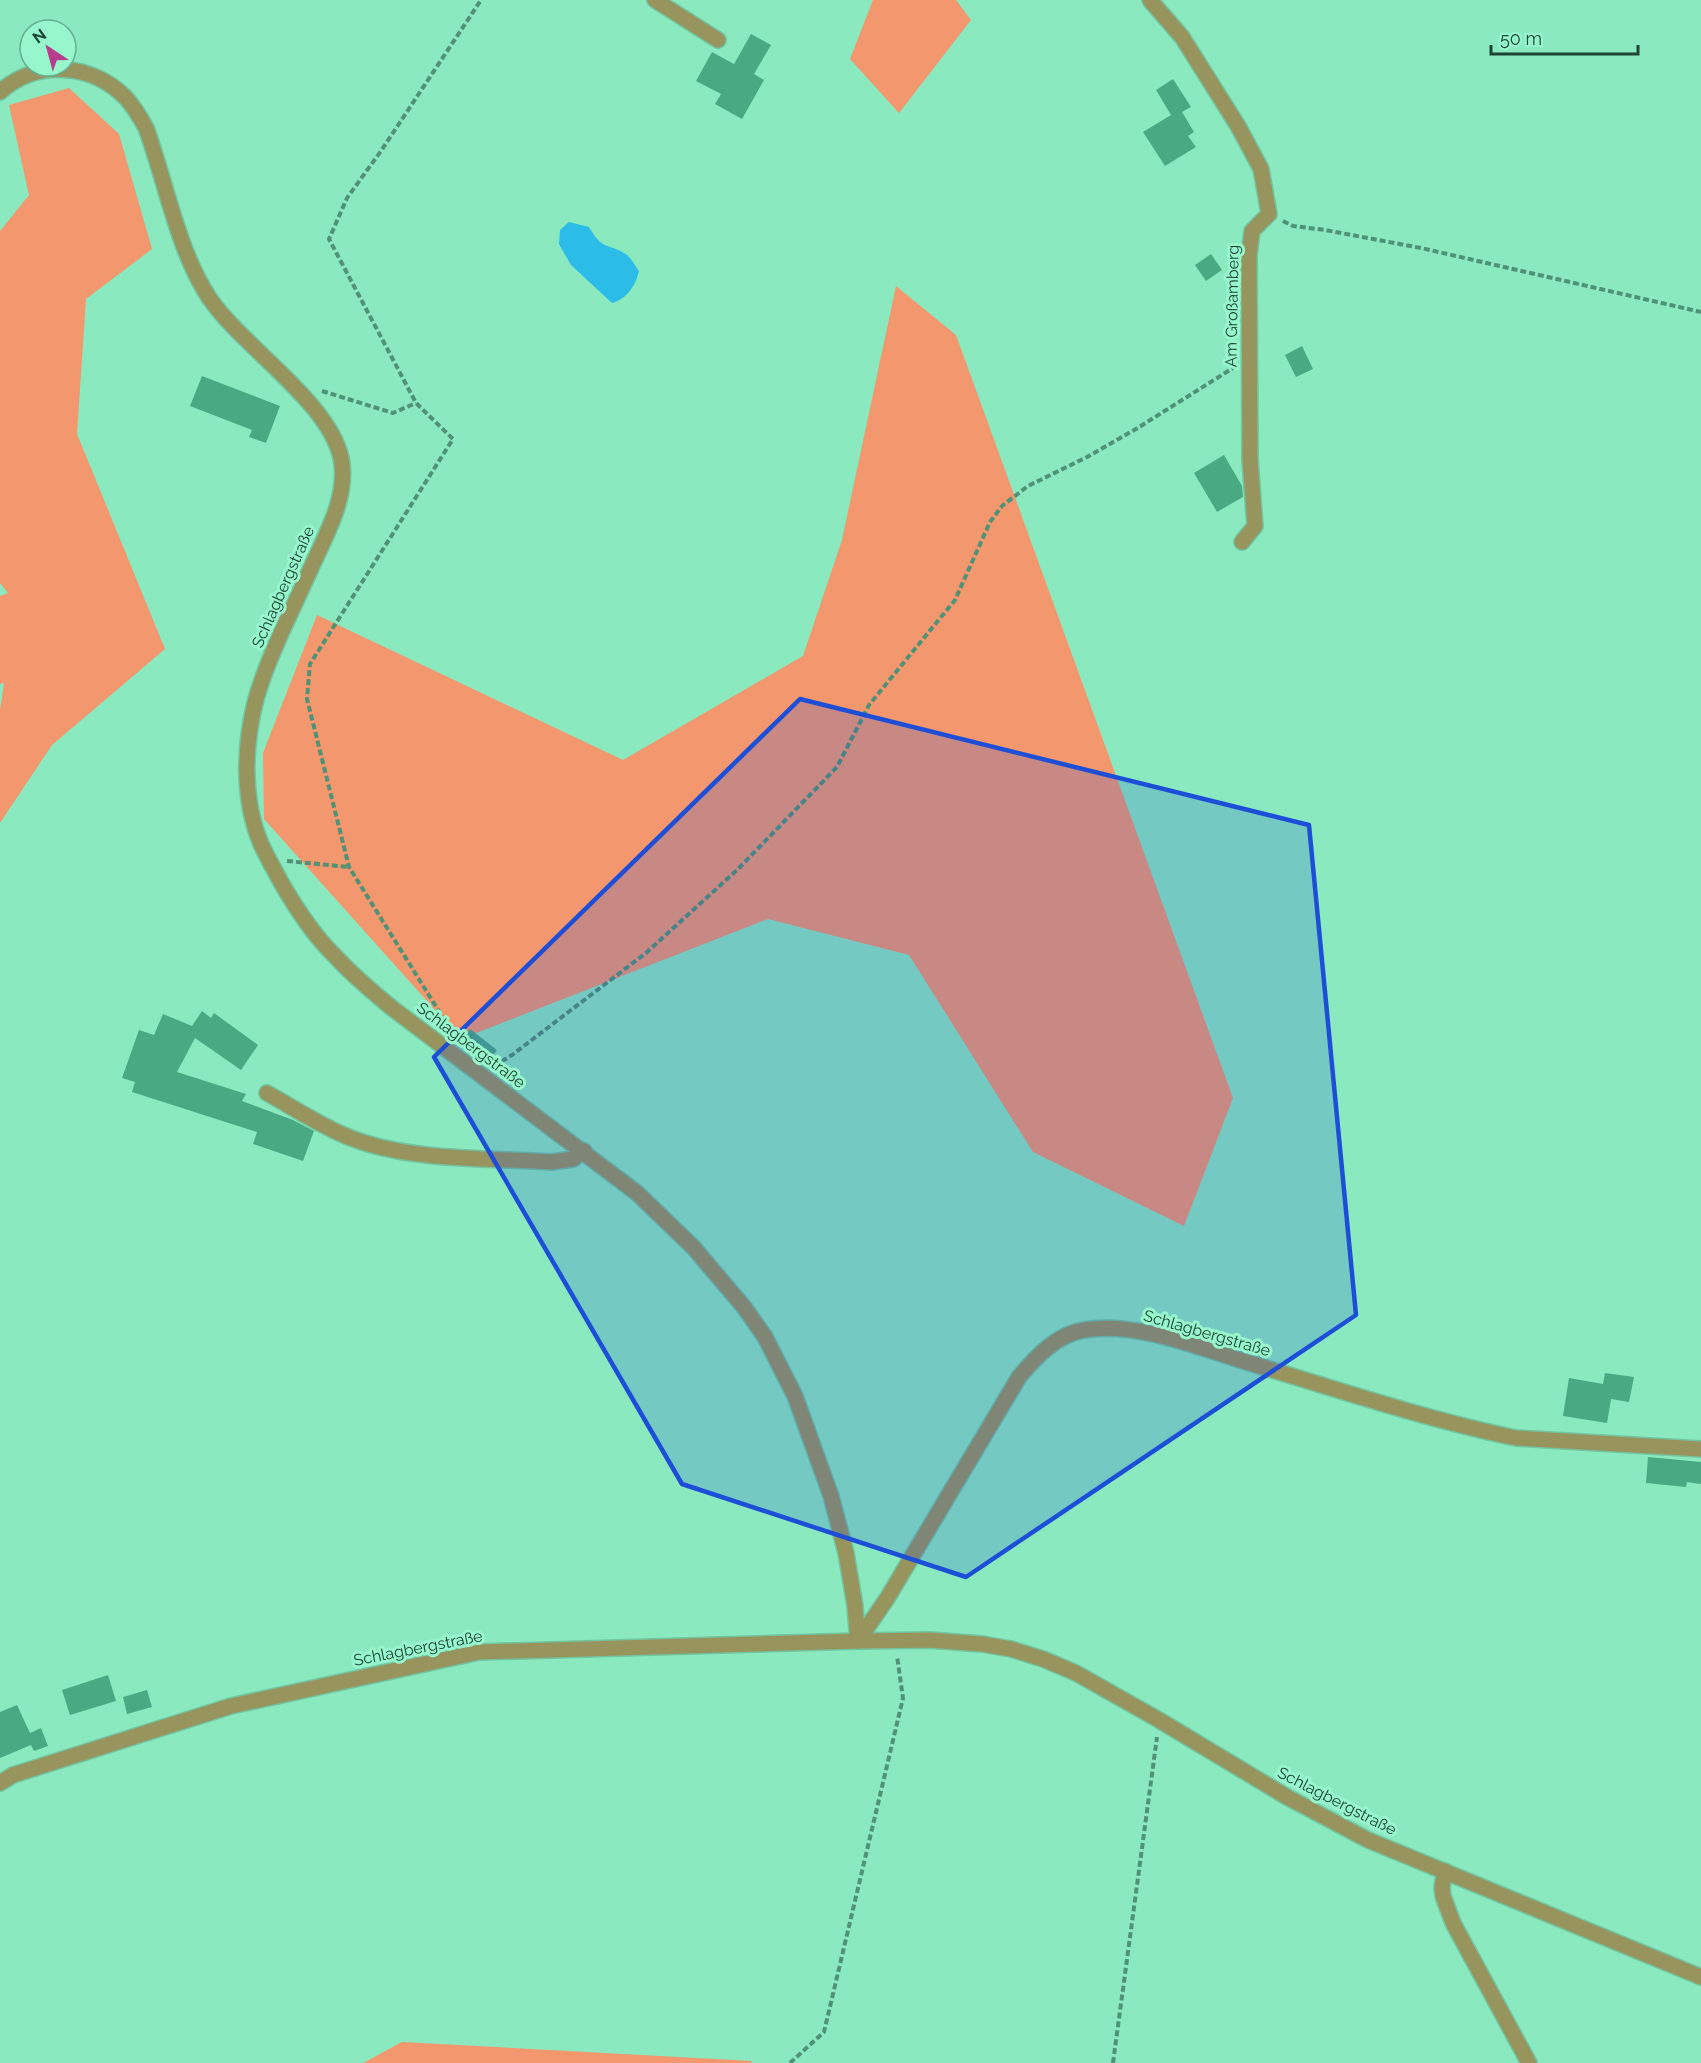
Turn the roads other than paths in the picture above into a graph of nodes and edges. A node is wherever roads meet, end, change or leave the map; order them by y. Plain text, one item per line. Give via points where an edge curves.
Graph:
1 (655, 0) edge
2 (1150, 0) edge
3 (718, 40) dead end
4 (0, 92) edge
5 (1242, 542) dead end
6 (267, 1093) dead end
7 (584, 1151) junction
8 (1701, 1449) edge
9 (858, 1641) junction
10 (0, 1783) edge
11 (1445, 1871) junction
12 (1701, 1977) edge
13 (1529, 2063) edge

1 - 3 street
2 - 5 street, Am Großamberg via 1182,37 1238,126 1261,169 1269,214 1252,231 1249,255 1250,460 1256,526
4 - 7 street, Schlagbergstraße via 28,74 55,68 94,76 126,98 146,128 184,245 204,289 225,319 297,390 326,427 340,455 342,486 328,530 266,672 252,720 249,797 254,825 269,860 301,915 335,957 392,1008
6 - 7 street via 334,1131 405,1152 551,1162 573,1158
7 - 9 street, Schlagbergstraße via 637,1193 693,1247 765,1337 795,1396 831,1496 846,1553
8 - 9 street, Schlagbergstraße via 1507,1436 1161,1337 1112,1328 1081,1330 1053,1344 1019,1377
9 - 10 street, Schlagbergstraße via 479,1652 231,1706 13,1775
9 - 11 street, Schlagbergstraße via 956,1641 1011,1649 1043,1659 1076,1673 1331,1822
11 - 12 street, Schlagbergstraße
11 - 13 street via 1443,1896 1453,1923

